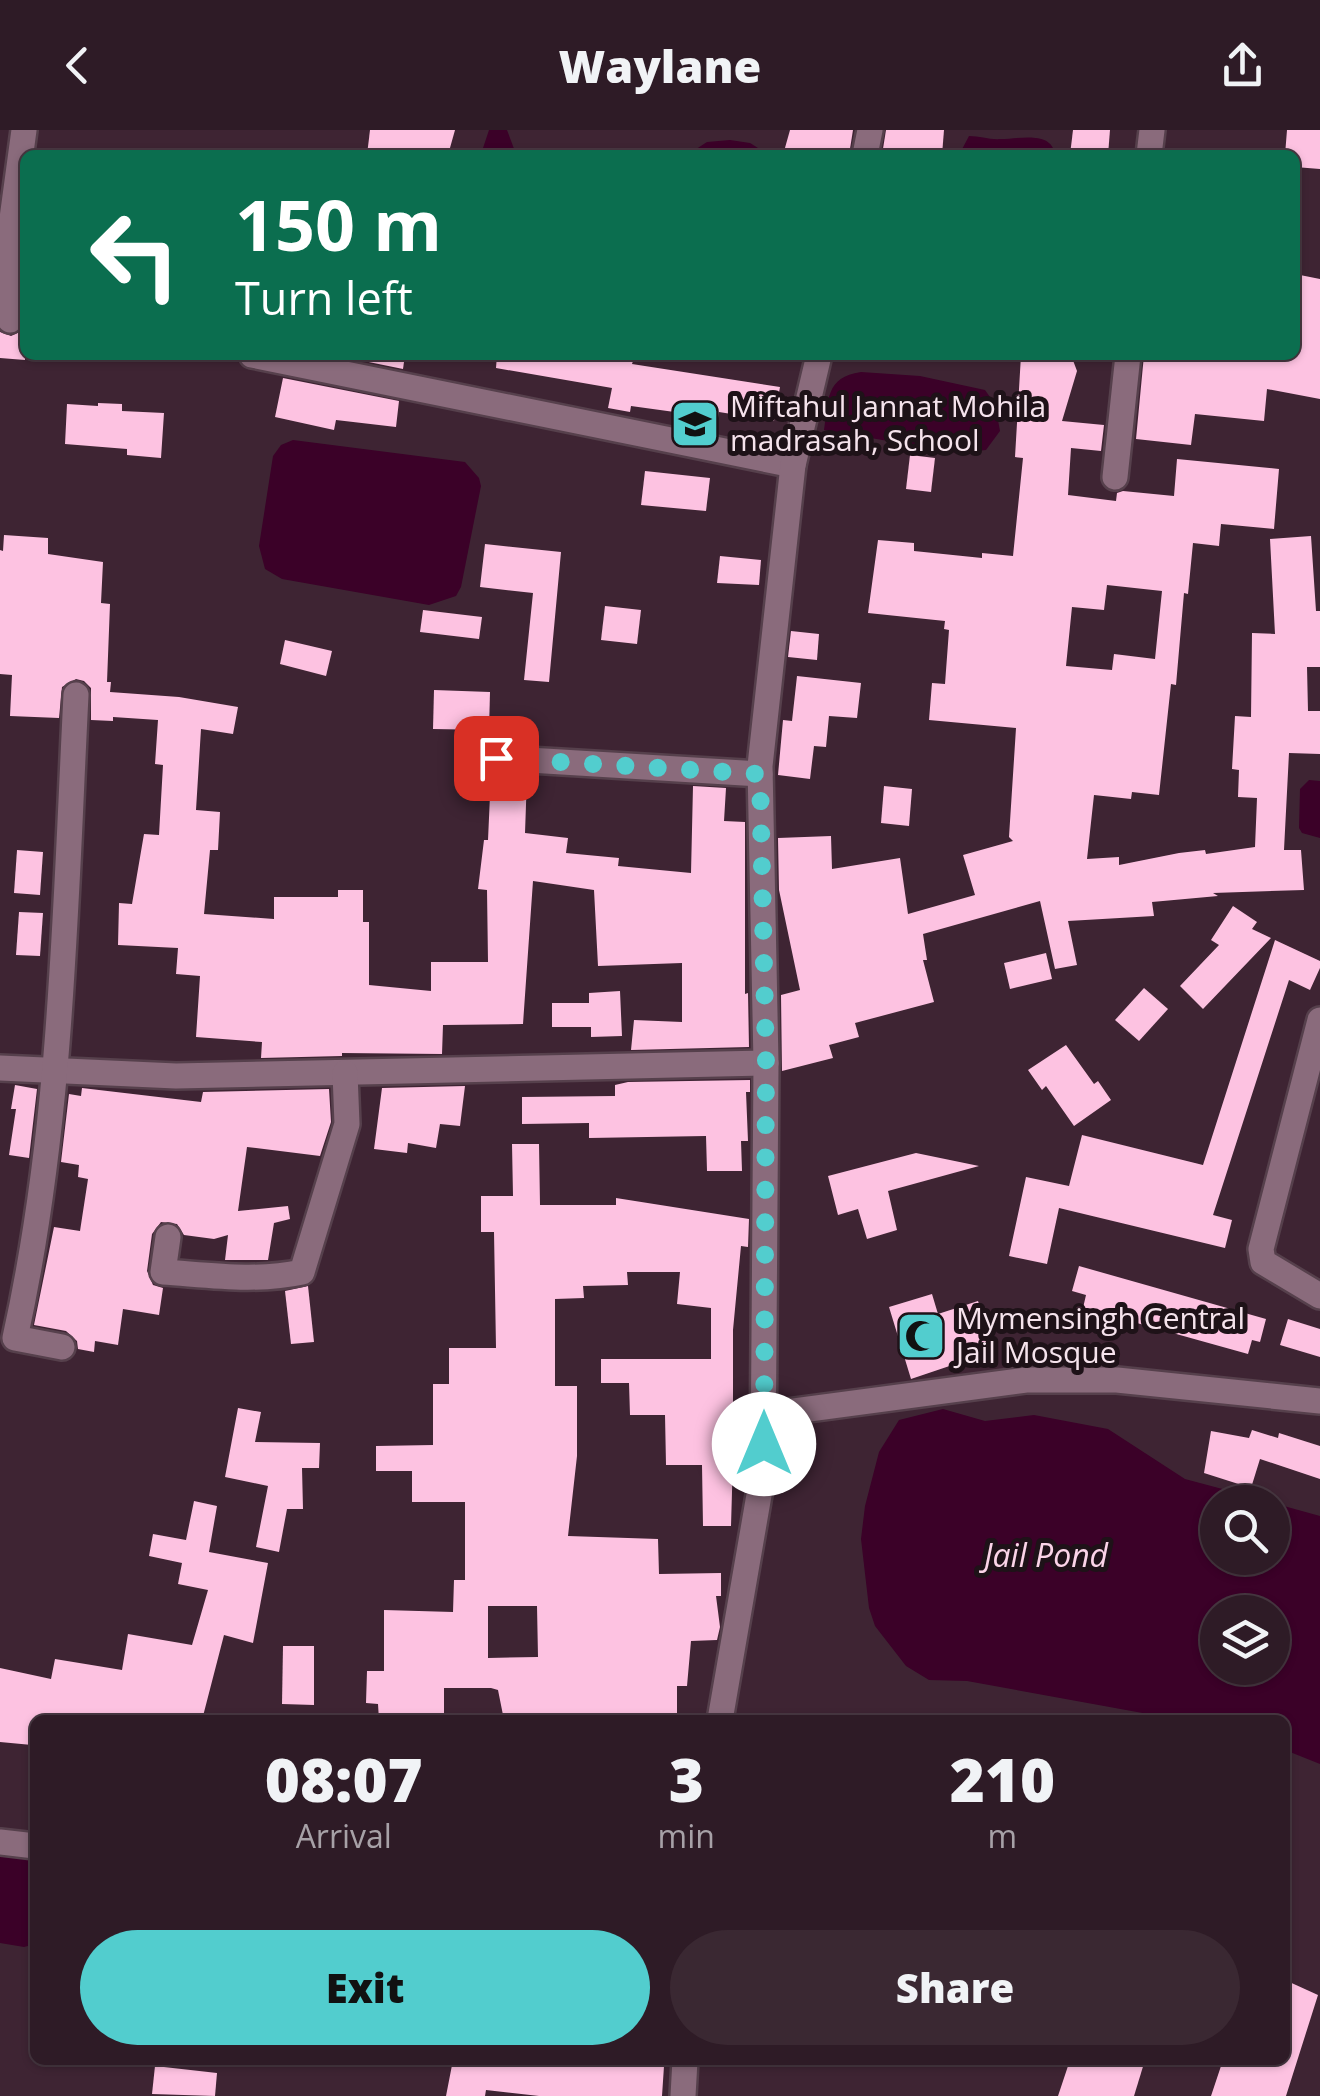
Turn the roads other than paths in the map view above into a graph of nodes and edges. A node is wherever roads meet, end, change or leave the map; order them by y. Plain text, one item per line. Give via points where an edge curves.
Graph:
1 (20, 160) edge
2 (12, 321) edge
3 (277, 360) edge
4 (818, 360) edge
5 (1128, 360) edge
6 (794, 465) junction
7 (1116, 477) dead end
8 (76, 695) dead end
9 (496, 758) dead end
10 (760, 774) junction
11 (1320, 1020) edge
12 (766, 1063) junction
13 (0, 1068) edge
14 (57, 1071) junction
15 (345, 1073) junction
16 (168, 1237) dead end
17 (1320, 1296) edge
18 (62, 1346) dead end
19 (1320, 1402) edge
20 (764, 1415) junction
21 (721, 1715) edge
22 (0, 1842) edge
23 (30, 1845) edge
24 (685, 2065) edge
25 (682, 2096) edge

1 - 2 street via 11,226
3 - 6 street
4 - 6 street
5 - 7 street
6 - 10 street
8 - 14 street
9 - 10 street
10 - 12 street
11 - 17 street via 1261,1250 1263,1262
12 - 15 street
12 - 20 street
13 - 14 street
14 - 15 street
14 - 18 street via 15,1338
15 - 16 street via 347,1124 302,1272 163,1272
19 - 20 street via 1117,1380 1026,1380
20 - 21 street via 763,1472
22 - 23 street
24 - 25 street

